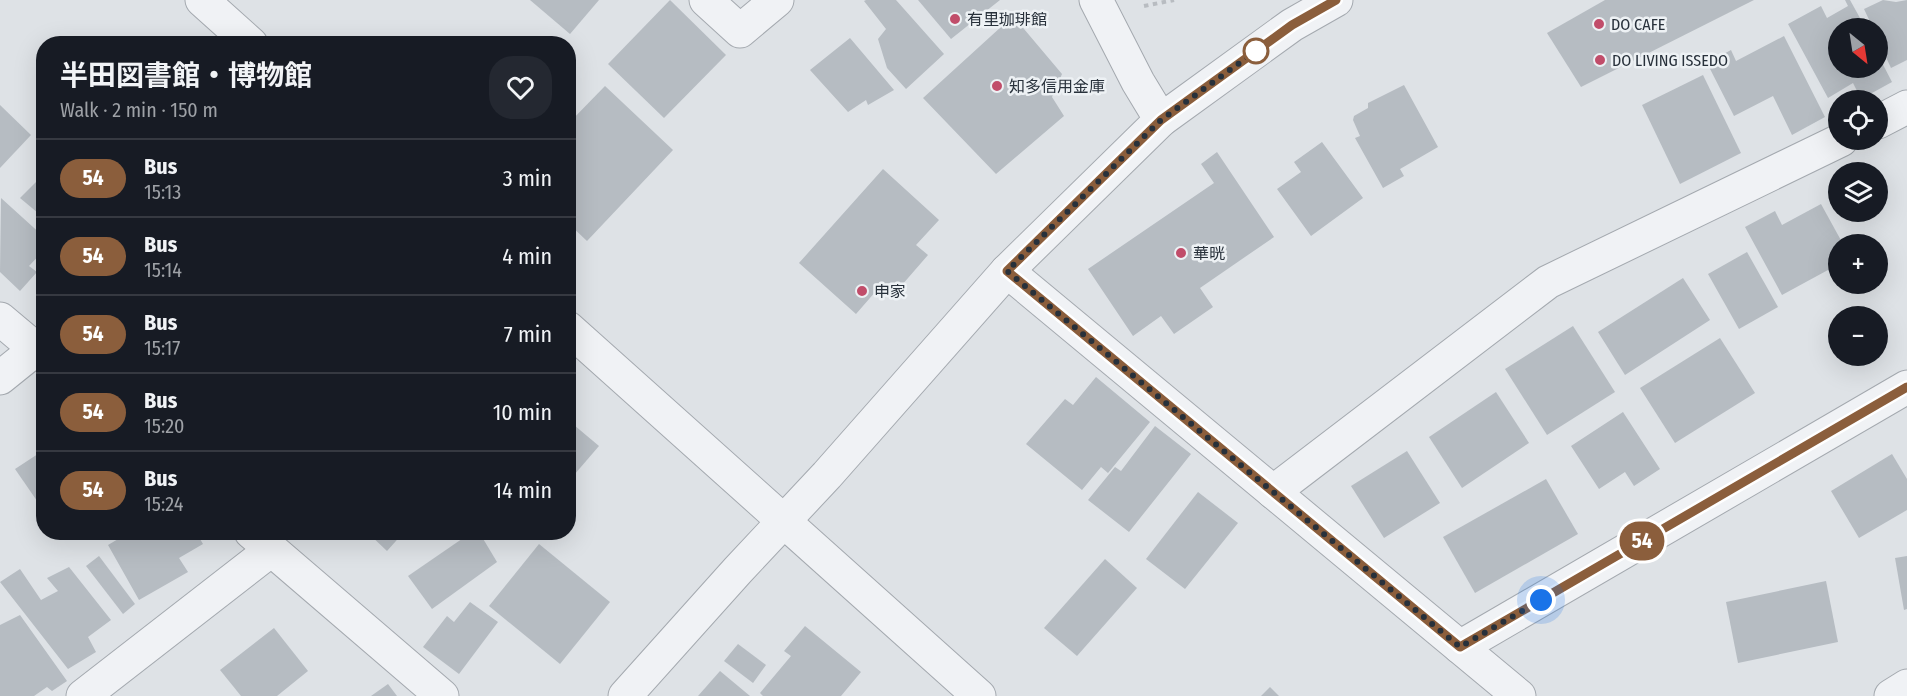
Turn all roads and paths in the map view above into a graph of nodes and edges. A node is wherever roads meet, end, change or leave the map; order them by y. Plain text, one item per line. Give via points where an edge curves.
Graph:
1 (202, 0) edge
2 (706, 0) edge
3 (777, 0) edge
4 (1096, 0) edge
5 (1336, 0) edge
6 (242, 36) edge
7 (1907, 108) edge
8 (1888, 117) edge
9 (1161, 120) junction
10 (1828, 146) edge
11 (1007, 271) junction
12 (0, 319) edge
13 (576, 335) edge
14 (36, 349) edge
15 (36, 355) edge
16 (0, 378) edge
17 (1907, 387) edge
18 (1273, 492) junction
19 (783, 520) junction
20 (261, 541) edge
21 (1460, 647) junction
22 (1907, 686) edge
23 (83, 696) edge
24 (442, 696) edge
25 (625, 696) edge
26 (979, 696) edge
27 (1519, 696) edge
28 (1891, 696) edge

1 - 6 street
2 - 3 street via 740,31
4 - 9 street
5 - 9 street via 1292,25
7 - 8 street
9 - 11 street
10 - 18 street via 1548,282
11 - 18 street
11 - 19 street
12 - 14 street
13 - 19 street
15 - 16 street
17 - 21 street
18 - 21 street
19 - 25 street
19 - 26 street
20 - 23 street
20 - 24 street
21 - 27 street
22 - 28 street

